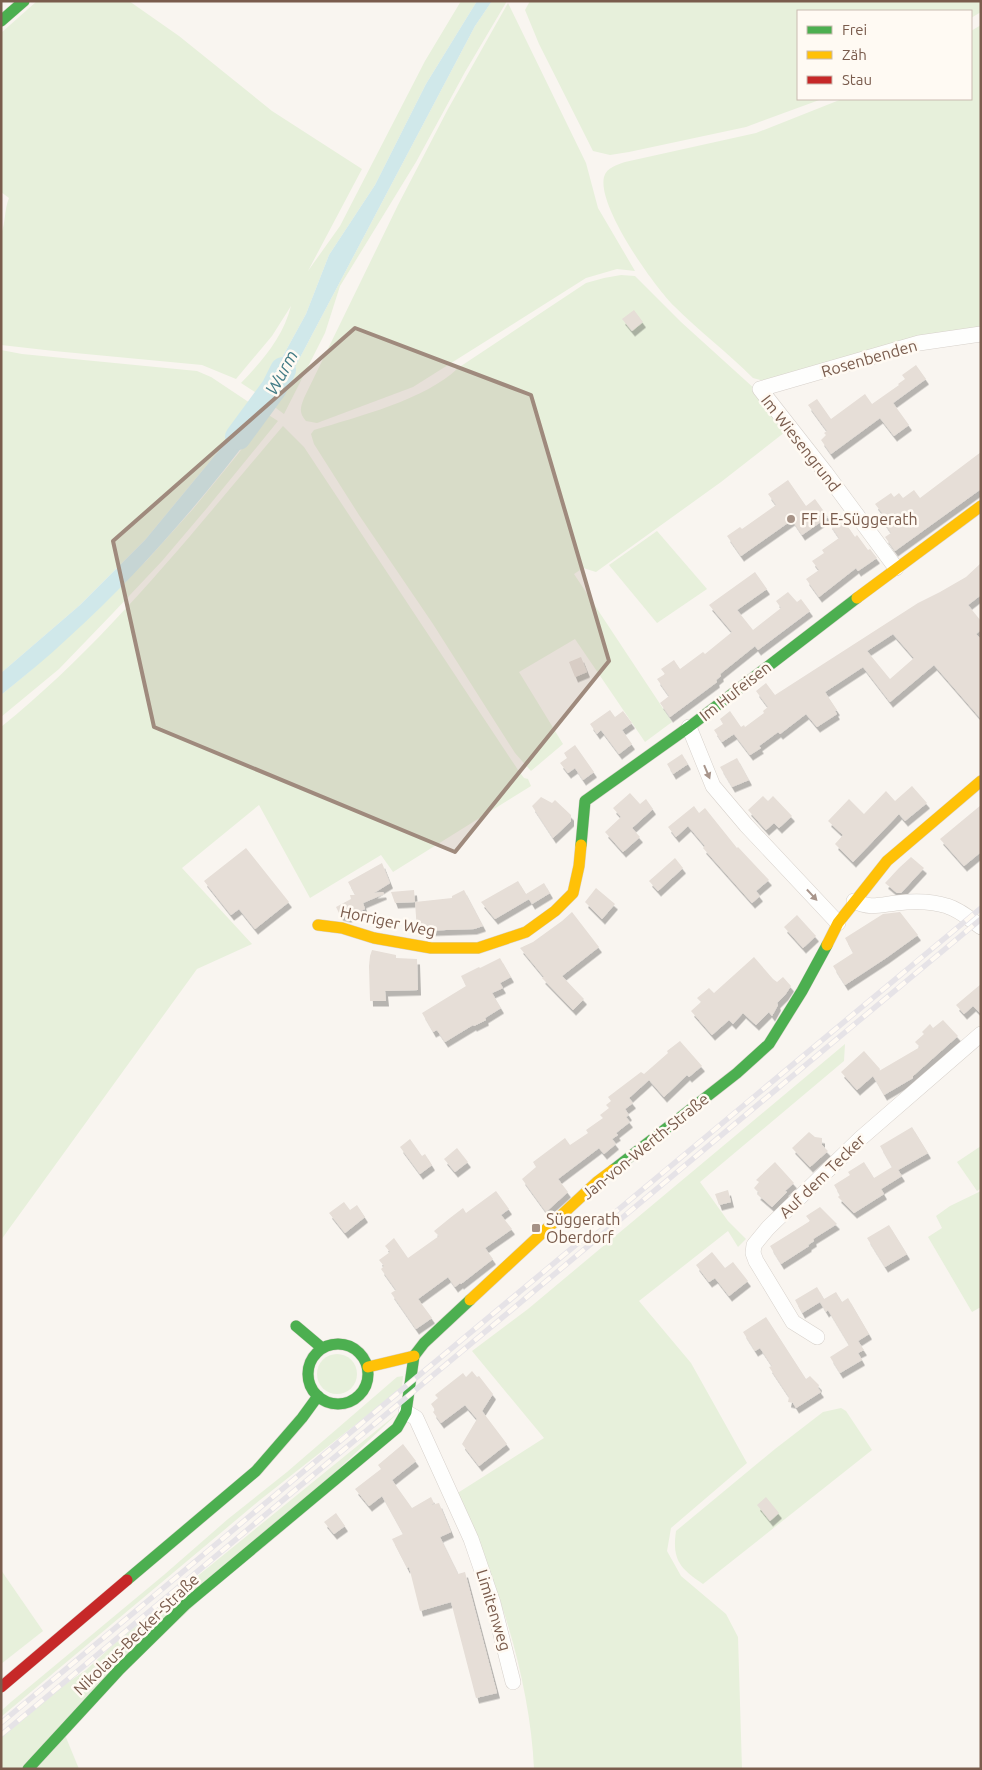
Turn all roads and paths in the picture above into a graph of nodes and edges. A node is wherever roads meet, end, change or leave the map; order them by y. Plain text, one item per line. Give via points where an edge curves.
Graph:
1 (24, 1) edge
2 (1, 21) edge
3 (981, 334) edge
4 (760, 389) joint
5 (981, 506) edge
6 (896, 568) junction
7 (689, 727) junction
8 (981, 782) edge
9 (854, 901) junction
10 (838, 924) junction
11 (318, 925) dead end
12 (981, 927) edge
13 (981, 1034) edge
14 (296, 1326) dead end
15 (817, 1337) dead end
16 (322, 1348) junction
17 (414, 1356) junction
18 (368, 1367) junction
19 (318, 1396) junction
20 (406, 1412) junction
21 (513, 1682) dead end
22 (1, 1688) edge
23 (28, 1769) edge

1 - 2 main road
3 - 4 street, Rosenbenden via 918,343
4 - 6 street, Im Wiesengrund
5 - 6 main road, Im Hufeisen
6 - 7 main road, Im Hufeisen
7 -> 10 street, Im Hufeisen via 713,786
7 - 11 main road, Horriger Weg via 585,801 580,866 573,894 526,932 478,948 431,948
8 - 9 main road, Jan-von-Werth-Straße via 887,861
9 - 10 main road, Jan-von-Werth-Straße
9 - 12 street via 872,907 906,902 936,903 958,910
10 - 17 main road, Jan-von-Werth-Straße via 769,1044 597,1182 424,1343
13 - 15 street, Auf dem Tecker via 861,1138 754,1245 756,1261 793,1322
14 - 16 main road
16 - 18 main road via 338,1344 349,1346 361,1354
16 - 19 main road via 314,1355 308,1368 310,1386
17 - 18 main road
17 - 20 main road, Jan-von-Werth-Straße
18 - 19 main road via 366,1385 356,1399 339,1404 326,1402
19 - 22 main road via 256,1472
20 - 21 street, Limitenweg via 416,1418 471,1539 493,1603
20 - 23 main road, Nikolaus-Becker-Straße via 397,1428 185,1605

